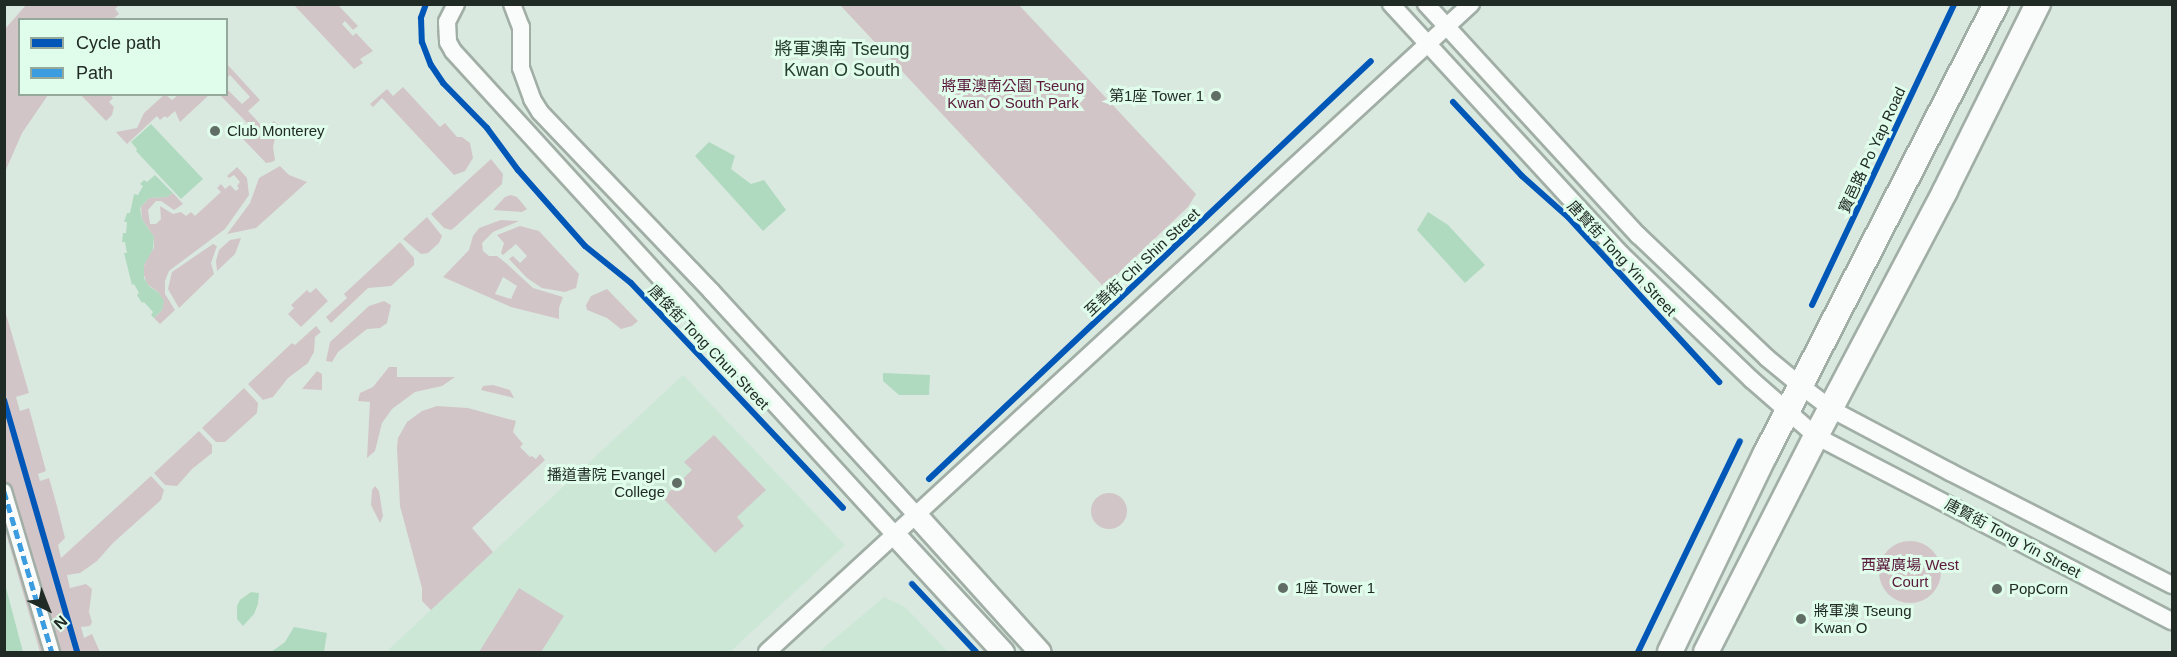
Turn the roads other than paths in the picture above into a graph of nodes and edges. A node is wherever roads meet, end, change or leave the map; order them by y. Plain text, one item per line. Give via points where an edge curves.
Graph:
1 (456, 4) edge
2 (512, 4) edge
3 (1391, 4) edge
4 (1426, 4) edge
5 (1471, 4) edge
6 (1996, 4) edge
7 (2038, 4) edge
8 (1447, 27) junction
9 (1428, 45) junction
10 (1801, 386) junction
11 (1831, 409) junction
12 (1787, 412) junction
13 (1816, 436) junction
14 (4, 491) edge
15 (917, 516) junction
16 (894, 534) junction
17 (2172, 585) edge
18 (2172, 621) edge
19 (51, 652) edge
20 (767, 652) edge
21 (1003, 652) edge
22 (1040, 652) edge
23 (1670, 652) edge
24 (1706, 652) edge

1 - 16 street, 唐俊街 Tong Chun Street via 447,22 448,42 453,51
2 - 15 street via 521,27 521,68 540,112
3 - 9 street, 唐賢街 Tong Yin Street
4 - 8 street, 唐賢街 Tong Yin Street
5 - 8 street
6 - 10 main road
7 - 11 main road
8 - 9 street
8 - 10 street, 唐賢街 Tong Yin Street via 1638,235
9 - 12 street, 唐賢街 Tong Yin Street via 1620,253
9 - 15 street
10 - 11 street, 唐賢街 Tong Yin Street
10 - 12 main road
11 - 13 main road
11 - 17 street, 唐賢街 Tong Yin Street
12 - 13 street, 唐賢街 Tong Yin Street
12 - 23 main road
13 - 18 street, 唐賢街 Tong Yin Street
13 - 24 main road
14 - 19 street
15 - 16 street
15 - 22 street
16 - 20 street
16 - 21 street, 唐俊街 Tong Chun Street

